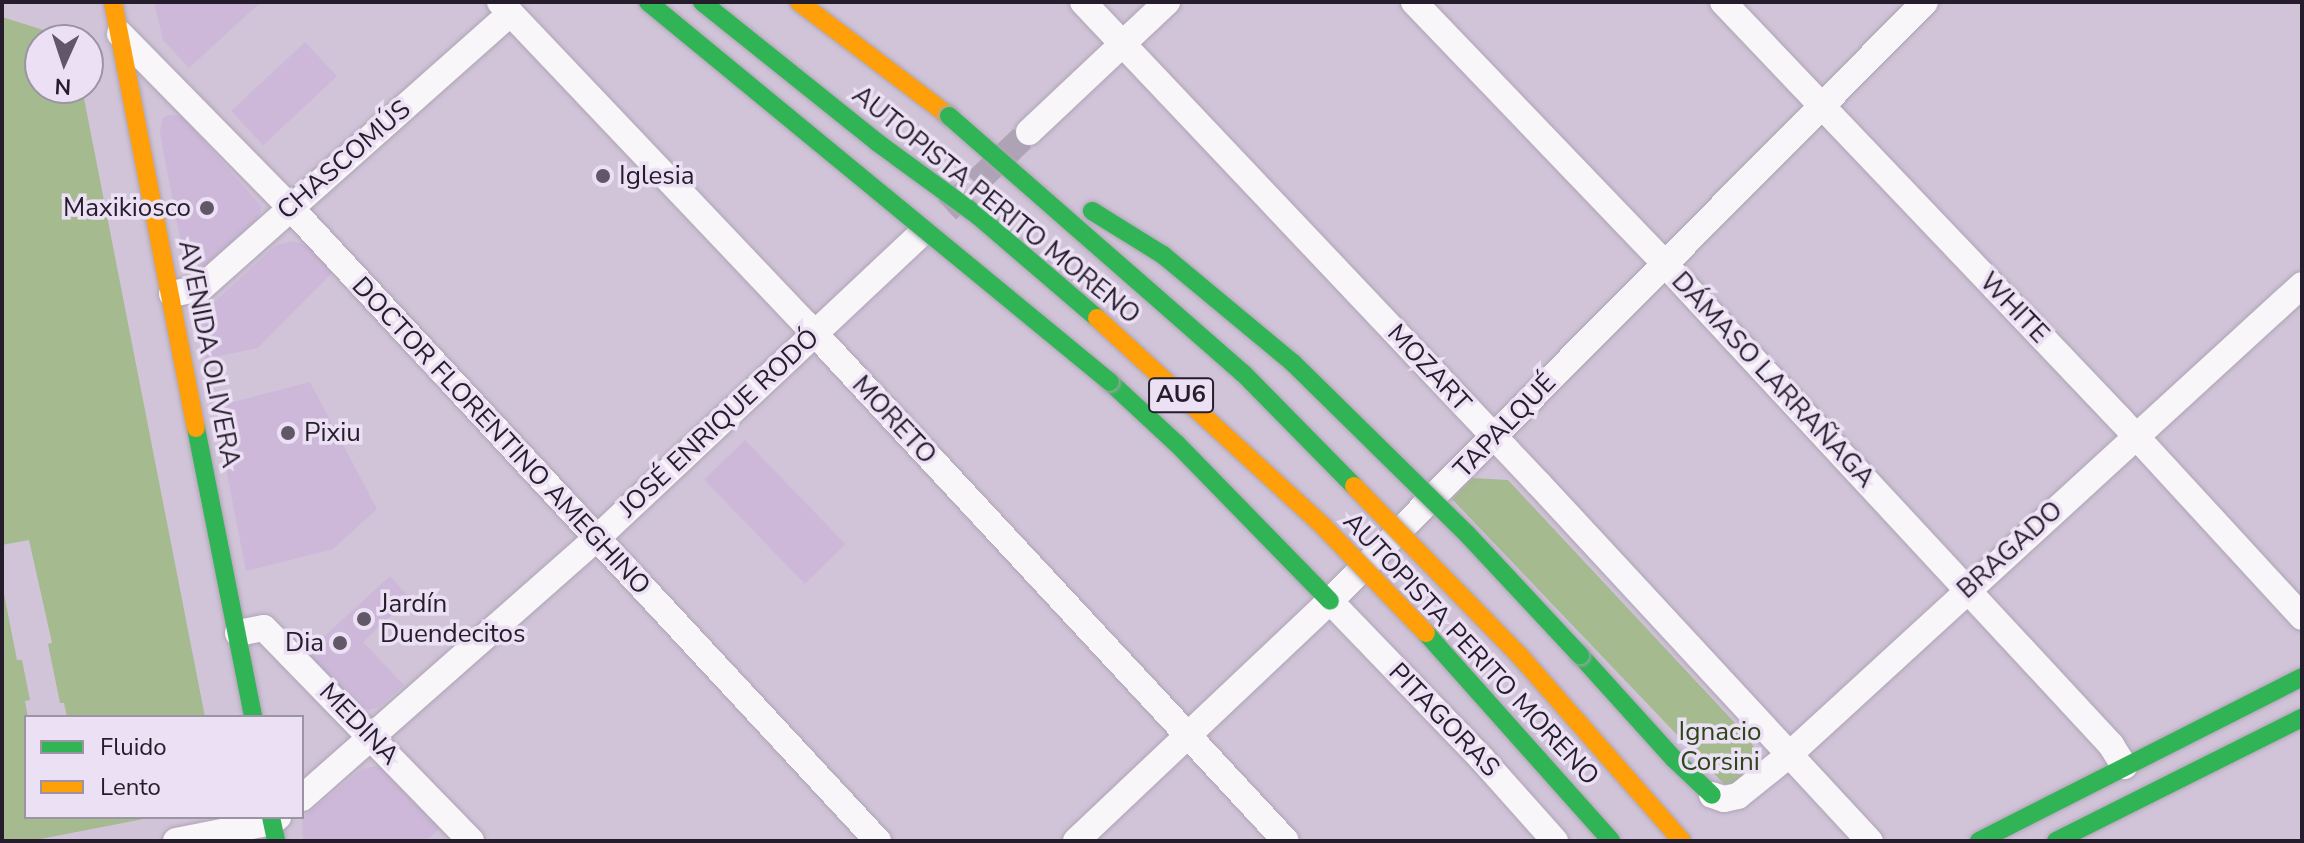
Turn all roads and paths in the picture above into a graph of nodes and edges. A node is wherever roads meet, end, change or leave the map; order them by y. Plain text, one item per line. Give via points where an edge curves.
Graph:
1 (113, 2) edge
2 (648, 2) edge
3 (702, 2) edge
4 (799, 2) edge
5 (1083, 2) edge
6 (1167, 2) edge
7 (1414, 2) edge
8 (1723, 2) edge
9 (1925, 2) edge
10 (505, 8) edge
11 (120, 34) junction
12 (1123, 44) junction
13 (1822, 105) junction
14 (949, 116) junction
15 (1029, 132) tunnel mouth
16 (290, 207) junction
17 (918, 237) dead end
18 (1663, 262) junction
19 (2302, 285) edge
20 (172, 294) junction
21 (814, 334) junction
22 (2137, 437) junction
23 (1495, 438) junction
24 (595, 540) junction
25 (1966, 590) junction
26 (1330, 601) junction
27 (2302, 617) edge
28 (238, 633) junction
29 (2302, 677) edge
30 (253, 715) edge
31 (2302, 718) edge
32 (1185, 735) junction
33 (373, 738) junction
34 (1790, 754) junction
35 (2124, 766) junction
36 (1712, 795) joint
37 (304, 796) edge
38 (274, 824) edge
39 (176, 841) edge
40 (471, 841) edge
41 (878, 841) edge
42 (1076, 841) edge
43 (1286, 841) edge
44 (1555, 841) edge
45 (1611, 841) edge
46 (1682, 841) edge
47 (1870, 841) edge
48 (1979, 841) edge
49 (2056, 841) edge

1 - 11 main road, AVENIDA OLIVERA
2 - 26 main road, bridge via 1110,382
3 - 45 main road, AUTOPISTA PERITO MORENO / AU6, bridge via 978,216 1128,346 1324,527 1451,659
4 - 14 main road, AUTOPISTA PERITO MORENO / AU6
5 - 12 street, MOZART
6 - 12 street
7 - 18 street, DÁMASO LARRAÑAGA
8 - 13 street, WHITE
9 - 13 street, TAPALQUÉ
10 - 16 street, CHASCOMÚS
10 - 21 street, MORETO
11 - 16 street, DOCTOR FLORENTINO AMEGHINO
11 - 20 main road, AVENIDA OLIVERA
12 - 15 street
12 - 23 street, MOZART
13 - 18 street, TAPALQUÉ
13 - 22 street, WHITE
14 - 36 main road, bridge via 1163,255 1243,317 1467,534
14 - 46 main road, AUTOPISTA PERITO MORENO / AU6, bridge via 1243,373 1520,656
16 - 20 street, CHASCOMÚS via 201,288
16 - 24 street, DOCTOR FLORENTINO AMEGHINO
17 - 21 street, JOSÉ ENRIQUE RODÓ
18 - 23 street, TAPALQUÉ
18 - 25 street, DÁMASO LARRAÑAGA
19 - 22 street, BRAGADO
20 - 28 main road, AVENIDA OLIVERA
21 - 24 street, JOSÉ ENRIQUE RODÓ
21 - 32 street, MORETO
22 - 25 street, BRAGADO
22 - 27 street, WHITE
23 - 26 street, TAPALQUÉ
23 - 34 street, MOZART
24 - 33 street, JOSÉ ENRIQUE RODÓ
24 - 41 street, DOCTOR FLORENTINO AMEGHINO
25 - 34 street, BRAGADO
25 - 35 street, DÁMASO LARRAÑAGA via 2111,745
26 - 32 street, TAPALQUÉ
26 - 44 street, PITAGORAS
28 - 30 main road, AVENIDA OLIVERA
28 - 33 street, MEDINA via 264,628
29 - 35 main road
31 - 49 main road
32 - 42 street, TAPALQUÉ
32 - 43 street, MORETO
33 - 37 street, JOSÉ ENRIQUE RODÓ
33 - 40 street, MEDINA
34 - 36 street, BRAGADO via 1738,796
34 - 47 street, MOZART
35 - 48 main road
38 - 39 street

